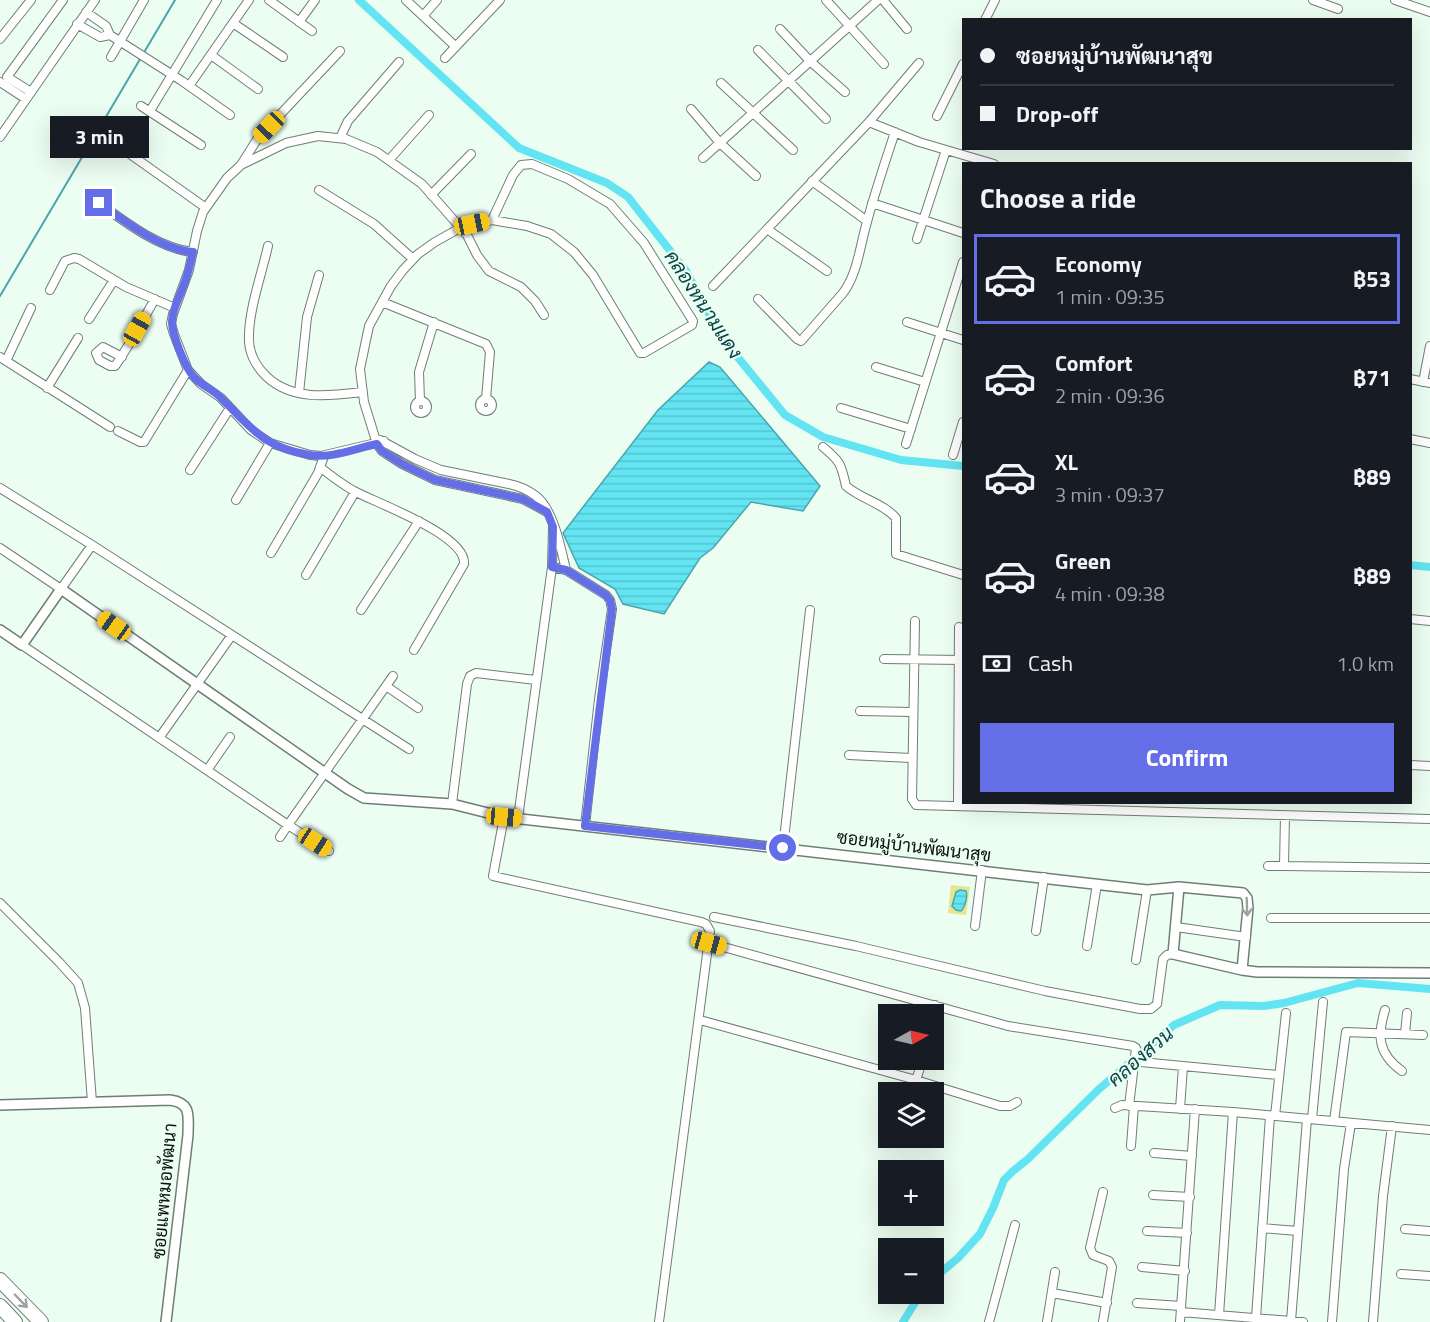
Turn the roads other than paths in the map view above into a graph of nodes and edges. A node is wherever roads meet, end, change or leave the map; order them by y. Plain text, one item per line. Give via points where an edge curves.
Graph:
1 (31, 0) edge
2 (95, 0) edge
3 (144, 0) edge
4 (217, 0) edge
5 (249, 0) edge
6 (269, 0) edge
7 (315, 0) edge
8 (406, 0) edge
9 (437, 0) edge
10 (500, 0) edge
11 (826, 0) edge
12 (878, 0) edge
13 (883, 0) edge
14 (995, 0) edge
15 (1313, 0) edge
16 (1395, 0) edge
17 (59, 1) edge
18 (1324, 2) edge
19 (1338, 9) dead end
20 (86, 12) junction
21 (1430, 12) edge
22 (423, 16) junction
23 (986, 18) edge
24 (299, 22) junction
25 (233, 23) junction
26 (77, 24) junction
27 (850, 25) junction
28 (780, 29) dead end
29 (906, 29) dead end
30 (312, 31) dead end
31 (110, 35) junction
32 (0, 39) edge
33 (120, 41) junction
34 (455, 46) junction
35 (758, 50) dead end
36 (340, 51) dead end
37 (211, 55) junction
38 (111, 57) dead end
39 (283, 57) dead end
40 (445, 58) dead end
41 (810, 61) junction
42 (399, 62) dead end
43 (919, 63) dead end
44 (884, 64) dead end
45 (962, 66) edge
46 (172, 74) junction
47 (789, 80) junction
48 (2, 83) edge
49 (721, 83) dead end
50 (189, 86) junction
51 (258, 89) dead end
52 (845, 92) dead end
53 (28, 96) junction
54 (141, 106) dead end
55 (691, 109) dead end
56 (150, 111) junction
57 (753, 113) junction
58 (230, 115) dead end
59 (429, 115) dead end
60 (937, 116) dead end
61 (826, 119) dead end
62 (869, 122) junction
63 (895, 132) junction
64 (0, 137) edge
65 (340, 138) junction
66 (720, 143) junction
67 (201, 145) dead end
68 (793, 150) dead end
69 (946, 150) junction
70 (127, 152) dead end
71 (471, 153) dead end
72 (703, 158) dead end
73 (389, 160) junction
74 (987, 162) edge
75 (241, 165) junction
76 (756, 176) dead end
77 (812, 181) junction
78 (320, 190) dead end
79 (431, 195) junction
80 (99, 203) dead end
81 (872, 203) junction
82 (206, 208) junction
83 (492, 220) junction
84 (924, 220) junction
85 (867, 221) junction
86 (460, 228) junction
87 (767, 229) junction
88 (962, 233) edge
89 (917, 239) dead end
90 (268, 246) dead end
91 (193, 252) junction
92 (413, 259) junction
93 (962, 265) edge
94 (827, 271) dead end
95 (319, 275) dead end
96 (114, 280) junction
97 (713, 286) dead end
98 (50, 290) dead end
99 (154, 299) junction
100 (758, 299) dead end
101 (382, 302) junction
102 (31, 308) dead end
103 (175, 308) junction
104 (544, 315) dead end
105 (89, 319) dead end
106 (434, 322) junction
107 (907, 322) dead end
108 (941, 332) junction
109 (78, 338) dead end
110 (962, 340) edge
111 (1430, 346) edge
112 (122, 357) dead end
113 (3, 359) edge
114 (876, 367) dead end
115 (188, 370) junction
116 (926, 382) junction
117 (1426, 382) edge
118 (47, 388) junction
119 (363, 392) junction
120 (299, 393) junction
121 (486, 399) dead end
122 (420, 401) dead end
123 (230, 408) junction
124 (842, 408) dead end
125 (962, 425) edge
126 (110, 427) dead end
127 (911, 429) junction
128 (118, 431) dead end
129 (378, 439) junction
130 (1412, 440) edge
131 (270, 443) junction
132 (1430, 443) edge
133 (906, 444) dead end
134 (823, 447) dead end
135 (953, 455) dead end
136 (324, 456) junction
137 (320, 466) junction
138 (190, 470) dead end
139 (0, 488) edge
140 (356, 492) junction
141 (236, 500) dead end
142 (419, 521) junction
143 (553, 527) junction
144 (92, 545) junction
145 (0, 548) edge
146 (271, 553) dead end
147 (552, 567) junction
148 (566, 570) junction
149 (306, 574) dead end
150 (962, 575) edge
151 (61, 589) junction
152 (361, 610) dead end
153 (810, 610) dead end
154 (1412, 619) edge
155 (915, 621) dead end
156 (1430, 621) edge
157 (959, 627) dead end
158 (0, 630) edge
159 (232, 635) junction
160 (22, 645) junction
161 (414, 650) dead end
162 (884, 659) dead end
163 (913, 659) junction
164 (961, 660) edge
165 (393, 676) dead end
166 (536, 680) junction
167 (197, 684) junction
168 (386, 686) junction
169 (418, 708) dead end
170 (860, 711) dead end
171 (912, 712) junction
172 (363, 719) junction
173 (230, 737) dead end
174 (159, 738) junction
175 (409, 749) dead end
176 (849, 755) dead end
177 (911, 758) junction
178 (1412, 765) edge
179 (1430, 766) edge
180 (208, 769) junction
181 (325, 772) junction
182 (452, 804) junction
183 (1169, 804) edge
184 (1220, 804) edge
185 (1011, 805) edge
186 (958, 806) junction
187 (1063, 806) edge
188 (1116, 806) edge
189 (1169, 812) junction
190 (1220, 813) junction
191 (1285, 814) junction
192 (504, 817) junction
193 (518, 818) junction
194 (1430, 819) edge
195 (288, 825) junction
196 (585, 826) junction
197 (280, 837) dead end
198 (783, 848) junction
199 (329, 851) dead end
200 (1268, 866) dead end
201 (1284, 866) junction
202 (1430, 868) edge
203 (982, 871) junction
204 (1043, 878) junction
205 (1096, 885) junction
206 (1179, 887) junction
207 (1147, 890) junction
208 (0, 903) edge
209 (714, 917) dead end
210 (1271, 918) dead end
211 (1430, 918) edge
212 (975, 926) dead end
213 (1176, 927) junction
214 (1036, 931) dead end
215 (1246, 937) junction
216 (709, 943) junction
217 (1087, 946) dead end
218 (1173, 954) junction
219 (1136, 960) dead end
220 (1242, 970) junction
221 (1430, 973) edge
222 (1323, 1002) dead end
223 (931, 1004) edge
224 (944, 1008) edge
225 (1385, 1010) dead end
226 (1286, 1013) dead end
227 (1407, 1013) dead end
228 (700, 1020) junction
229 (1379, 1033) junction
230 (1405, 1034) junction
231 (1423, 1035) dead end
232 (1141, 1062) dead end
233 (1183, 1066) junction
234 (920, 1070) edge
235 (1402, 1071) dead end
236 (1278, 1075) junction
237 (916, 1080) junction
238 (92, 1102) junction
239 (1017, 1102) dead end
240 (0, 1105) edge
241 (1131, 1106) junction
242 (1115, 1108) dead end
243 (1180, 1109) junction
244 (1195, 1110) junction
245 (1233, 1112) junction
246 (1273, 1116) junction
247 (1309, 1119) junction
248 (1334, 1121) junction
249 (1351, 1123) junction
250 (1392, 1126) junction
251 (1430, 1130) edge
252 (1131, 1146) dead end
253 (1154, 1153) dead end
254 (1192, 1156) junction
255 (1103, 1192) dead end
256 (1153, 1195) dead end
257 (1190, 1197) junction
258 (1014, 1225) dead end
259 (1262, 1228) junction
260 (1405, 1229) dead end
261 (1147, 1231) dead end
262 (1298, 1231) junction
263 (1430, 1231) edge
264 (1187, 1233) junction
265 (1142, 1267) dead end
266 (1185, 1270) junction
267 (1055, 1272) dead end
268 (1401, 1274) dead end
269 (1430, 1276) edge
270 (0, 1280) edge
271 (1052, 1293) junction
272 (1107, 1303) junction
273 (1137, 1303) dead end
274 (0, 1306) edge
275 (1181, 1309) junction
276 (1219, 1315) junction
277 (1256, 1318) junction
278 (1292, 1321) edge
279 (15, 1322) edge
280 (41, 1322) edge
281 (166, 1322) edge
282 (659, 1322) edge
283 (989, 1322) edge
284 (1047, 1322) edge
285 (1103, 1322) edge
286 (1180, 1322) edge
287 (1303, 1322) edge
288 (1332, 1322) edge
289 (1373, 1322) edge

1 - 32 street
2 - 20 street
3 - 33 street
4 - 46 street
5 - 25 street
6 - 24 street
7 - 24 street
8 - 22 street
9 - 22 street
10 - 34 street
11 - 27 street
12 - 27 street
13 - 29 street
14 - 23 street
15 - 18 street
16 - 21 street
17 - 48 street
18 - 19 street
20 - 26 street
20 - 31 street via 106,26
22 - 34 street
24 - 30 street
25 - 37 street
25 - 39 street
26 - 31 street via 100,37
26 - 53 street
27 - 41 street
27 - 44 street
28 - 41 street
31 - 33 street
33 - 38 street
33 - 46 street
34 - 40 street
35 - 47 street
36 - 75 street via 258,138
37 - 50 street
37 - 51 street
41 - 47 street
41 - 52 street
42 - 65 street via 348,121
43 - 62 street
45 - 60 street
46 - 50 street
46 - 56 street
47 - 57 street
47 - 61 street
48 - 53 street
49 - 57 street
50 - 58 street
53 - 64 street
54 - 56 street
55 - 66 street
56 - 67 street
57 - 66 street
57 - 68 street
59 - 73 street
62 - 63 street
62 - 77 street
63 - 69 street
63 - 81 street
65 - 73 street
65 - 75 street via 304,138
66 - 72 street
66 - 76 street
69 - 74 street
69 - 84 street
70 - 82 street
71 - 79 street
73 - 79 street
75 - 82 street
77 - 85 street
77 - 87 street
78 - 92 street via 379,228
79 - 86 street
80 - 91 street via 170,247
81 - 84 street
81 - 85 street
82 - 91 street
83 - 83 street via 551,234 574,252 640,353 693,324 650,252 623,218 610,204 568,179 532,164 521,165
83 - 86 street
84 - 88 street
84 - 89 street
85 - 100 street via 849,285 803,340 799,341
86 - 92 street
86 - 104 street via 489,271 521,287
87 - 94 street
87 - 97 street
90 - 120 street via 249,342 261,371 279,387
91 - 103 street
92 - 101 street
93 - 108 street
95 - 120 street via 307,317
96 - 98 street via 79,260 69,259 64,261
96 - 99 street
96 - 105 street
99 - 103 street
99 - 112 street
101 - 106 street
101 - 119 street via 363,346
102 - 113 street
103 - 115 street via 171,324
106 - 121 street via 488,347
106 - 122 street via 419,372
107 - 108 street
108 - 110 street
108 - 116 street
109 - 118 street
111 - 117 street
113 - 118 street
114 - 116 street
115 - 123 street
115 - 128 street via 144,441
116 - 127 street
118 - 126 street
119 - 120 street via 328,396
119 - 129 street via 368,419
123 - 131 street
123 - 138 street
124 - 127 street
125 - 135 street
127 - 133 street
129 - 136 street
129 - 143 street via 441,470 520,487 537,496
130 - 132 street
131 - 136 street
131 - 141 street
134 - 150 street via 841,466 846,486 896,518 896,554
136 - 137 street
137 - 140 street
137 - 146 street
139 - 144 street
140 - 142 street
140 - 149 street
142 - 152 street
142 - 161 street via 447,540 464,560
143 - 147 street
143 - 148 street
144 - 151 street
144 - 159 street
145 - 151 street
147 - 148 street
147 - 166 street
148 - 196 street via 606,595 612,609
151 - 160 street
151 - 167 street, ซอยหมู่บ้านพัฒนาสุข
153 - 198 street
154 - 156 street
155 - 163 street
157 - 164 street
158 - 160 street
159 - 167 street
159 - 172 street
160 - 174 street
162 - 163 street
163 - 164 street
163 - 171 street
164 - 186 street
165 - 168 street
166 - 182 street via 476,673 470,676
166 - 193 street
167 - 174 street
167 - 181 street, ซอยหมู่บ้านพัฒนาสุข
168 - 169 street
168 - 172 street
170 - 171 street
171 - 177 street
172 - 175 street
172 - 181 street
173 - 180 street
174 - 180 street
176 - 177 street
177 - 186 street via 913,803
178 - 179 street
180 - 195 street
181 - 182 street, ซอยหมู่บ้านพัฒนาสุข via 364,798
181 - 195 street
182 - 192 street, ซอยหมู่บ้านพัฒนาสุข
183 - 189 street
184 - 190 street
185 - 186 street
185 - 187 street
187 - 188 street
188 - 189 street
189 - 190 street
190 - 191 street
191 - 194 street
191 - 201 street
192 - 193 street, ซอยหมู่บ้านพัฒนาสุข
192 - 216 street via 494,876 701,922 710,931
193 - 196 street, ซอยหมู่บ้านพัฒนาสุข
195 - 197 street
195 - 199 street
196 - 198 street, ซอยหมู่บ้านพัฒนาสุข
198 - 203 street, ซอยหมู่บ้านพัฒนาสุข
200 - 201 street
201 - 202 street
203 - 204 street, ซอยหมู่บ้านพัฒนาสุข
203 - 212 street
204 - 205 street, ซอยหมู่บ้านพัฒนาสุข
204 - 214 street
205 - 207 street, ซอยหมู่บ้านพัฒนาสุข
205 - 217 street
206 - 207 street, ซอยหมู่บ้านพัฒนาสุข
206 - 213 street
206 -> 215 street, ซอยหมู่บ้านพัฒนาสุข via 1243,893 1248,904
207 - 219 street
208 - 238 street via 78,983 85,1008
209 - 218 street via 1140,1009 1151,1009 1157,1004 1163,959
210 - 211 street
213 - 215 street
213 - 218 street
215 - 220 street, ซอยหมู่บ้านพัฒนาสุข
216 - 223 street
216 - 228 street
218 - 220 street
220 - 221 street
222 - 247 street
224 - 241 street via 1008,1026 1136,1048
225 - 229 street
226 - 236 street
227 - 230 street
228 - 237 street
228 - 282 street
229 - 230 street
229 - 235 street via 1387,1057
229 - 248 street via 1345,1034
230 - 231 street
232 - 233 street
233 - 236 street
233 - 243 street
234 - 237 street
236 - 246 street
237 - 239 street via 1000,1106
238 - 240 street, ซอยแพหมอพัฒนา
238 - 281 street, ซอยแพหมอพัฒนา via 170,1100 179,1101 187,1111 188,1135
241 - 242 street
241 - 243 street
241 - 252 street
243 - 244 street
244 - 245 street
244 - 254 street
245 - 246 street
245 - 276 street
246 - 247 street
246 - 259 street
247 - 248 street
247 - 262 street
248 - 249 street
249 - 250 street
249 - 288 street
250 - 251 street
250 - 289 street
253 - 254 street
254 - 257 street
255 - 272 street via 1090,1248 1093,1255 1111,1263
256 - 257 street
257 - 264 street
258 - 283 street
259 - 262 street
259 - 277 street
260 - 263 street
261 - 264 street
262 - 278 street
264 - 266 street
265 - 266 street
266 - 275 street
267 - 271 street
268 - 269 street
270 -> 280 highway
271 - 272 street
271 - 284 street
272 - 285 street
273 - 275 street
274 - 279 highway
275 - 276 street
275 - 286 street
276 - 277 street
277 - 278 street
278 - 287 street

